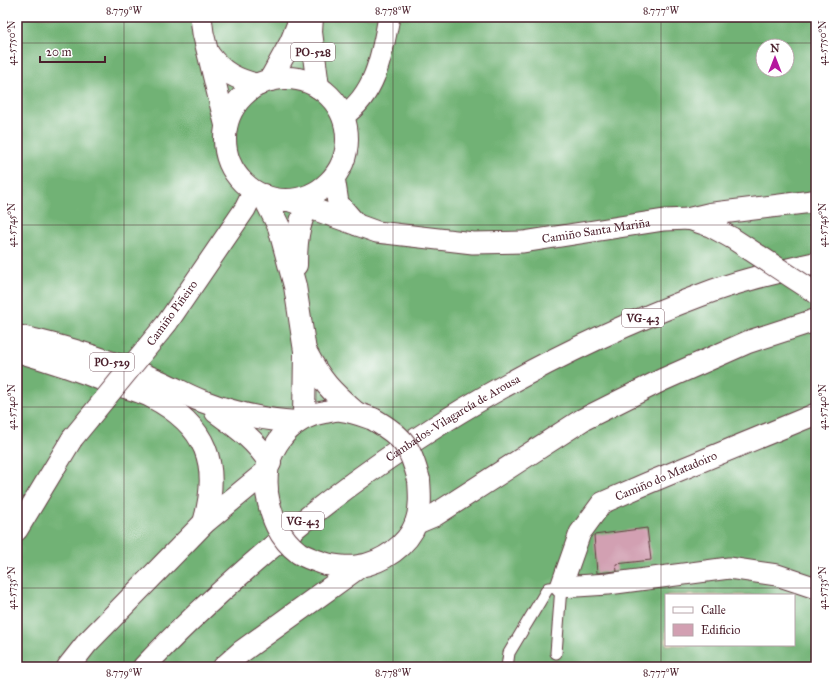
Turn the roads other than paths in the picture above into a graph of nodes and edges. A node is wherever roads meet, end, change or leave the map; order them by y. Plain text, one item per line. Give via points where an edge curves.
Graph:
1 (201, 17) edge
2 (301, 17) edge
3 (312, 17) edge
4 (389, 17) edge
5 (209, 54) junction
6 (264, 83) junction
7 (318, 87) junction
8 (343, 116) junction
9 (226, 127) junction
10 (334, 177) junction
11 (259, 193) junction
12 (302, 200) junction
13 (816, 201) edge
14 (689, 219) junction
15 (357, 225) junction
16 (816, 263) edge
17 (295, 286) junction
18 (816, 292) edge
19 (816, 320) edge
20 (17, 336) edge
21 (17, 351) edge
22 (305, 351) junction
23 (202, 401) junction
24 (816, 414) edge
25 (364, 416) junction
26 (300, 420) junction
27 (268, 467) junction
28 (204, 523) junction
29 (416, 523) junction
30 (17, 530) edge
31 (359, 567) junction
32 (561, 587) junction
33 (816, 588) edge
34 (556, 653) dead end
35 (68, 667) edge
36 (144, 667) edge
37 (224, 667) edge
38 (507, 667) edge

1 - 5 street
2 - 6 main road, PO-528 via 291,42
3 - 7 main road, PO-528 via 311,32
4 - 8 street via 375,75 355,108
5 - 6 street via 216,64 237,79
5 - 9 street
6 - 7 main road via 283,78 295,79
6 - 9 main road via 249,91 238,102
7 - 8 main road via 337,105
8 - 10 main road via 346,148 341,167
9 - 11 main road via 226,151 230,163 236,174
10 - 12 main road via 328,184
10 - 15 street via 338,203
11 - 12 main road
11 - 17 main road via 279,227
11 - 30 street, Camiño Piñeiro, bridge via 245,209 167,323 72,439
12 - 15 street, Camiño Santa Mariña
12 - 17 main road
13 - 14 main road via 710,214
14 - 15 street, Camiño Santa Mariña via 664,220 523,242 480,243 403,237
14 - 18 street, Camiño Santa Mariña, bridge via 710,226 732,238
16 - 36 main road, Cambados-Vilagarcía de Arousa / VG-4.3 via 706,293 554,359 480,398 423,434 313,512 239,575
17 - 22 main road
19 - 29 main road via 748,342 662,380 582,420 434,515
20 - 23 main road, PO-529 via 106,360
21 - 28 main road via 152,397 184,420 206,449 212,474 210,502
22 - 25 main road via 329,389
22 - 26 main road
23 - 26 main road, PO-529 via 262,418
23 - 27 main road, PO-529 via 244,432 260,448
24 - 32 street, Camiño do Matadoiro via 602,503 580,533
25 - 26 main road via 339,409
25 - 29 main road, bridge via 388,428 413,456 419,480 420,503
26 - 27 main road via 279,441
27 - 28 main road
27 - 31 main road, bridge via 267,493 270,511 281,535 300,553 326,564
28 - 35 main road via 87,643
29 - 31 main road via 407,539 394,551 376,562
31 - 37 main road
32 - 33 street via 608,584 729,568 777,575
32 - 34 lane
32 - 38 lane via 548,588 509,653

